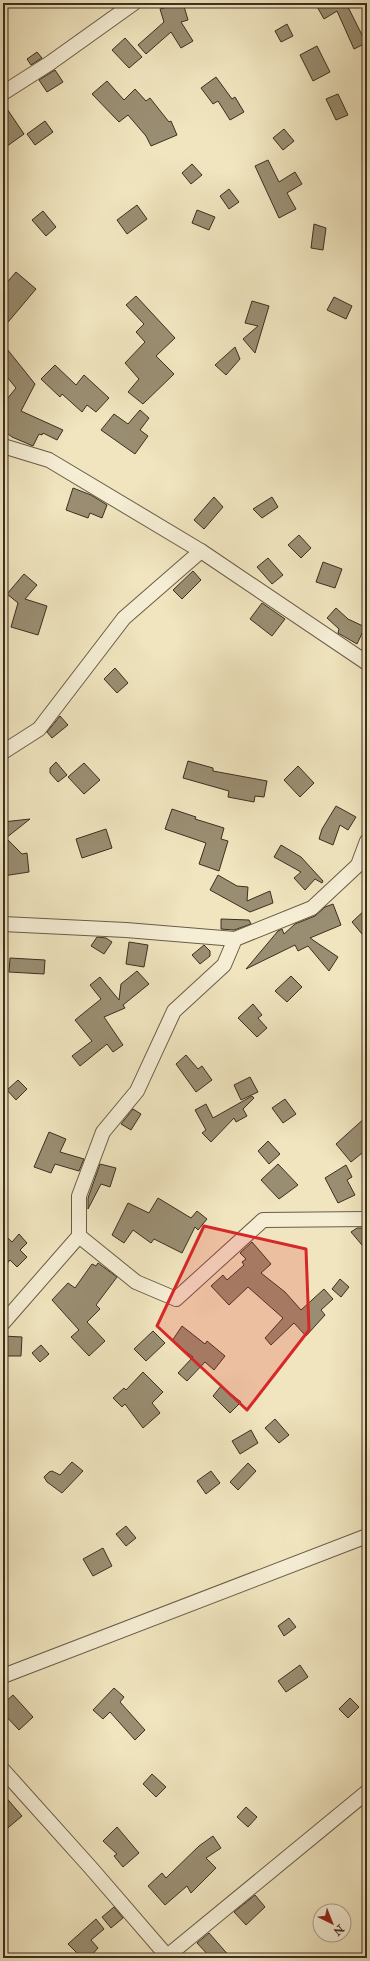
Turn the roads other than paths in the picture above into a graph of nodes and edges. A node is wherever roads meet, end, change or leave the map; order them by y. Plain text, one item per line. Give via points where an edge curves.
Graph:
1 (134, 3) edge
2 (3, 93) edge
3 (3, 446) edge
4 (201, 551) junction
5 (367, 663) edge
6 (3, 752) edge
7 (367, 841) edge
8 (362, 866) edge
9 (3, 924) edge
10 (235, 939) junction
11 (367, 1219) edge
12 (79, 1236) junction
13 (3, 1323) edge
14 (367, 1536) edge
15 (3, 1676) edge
16 (3, 1770) edge
17 (367, 1792) edge
18 (166, 1957) edge

1 - 2 street
3 - 4 street via 50,460
4 - 5 street
4 - 6 street via 124,618 39,728
7 - 8 street
8 - 10 street via 312,908
9 - 10 street
10 - 12 street via 224,965 174,1011 137,1091 103,1132 79,1196
11 - 12 street via 263,1220 176,1299 136,1282
12 - 13 street
14 - 15 street
16 - 18 street
17 - 18 street

